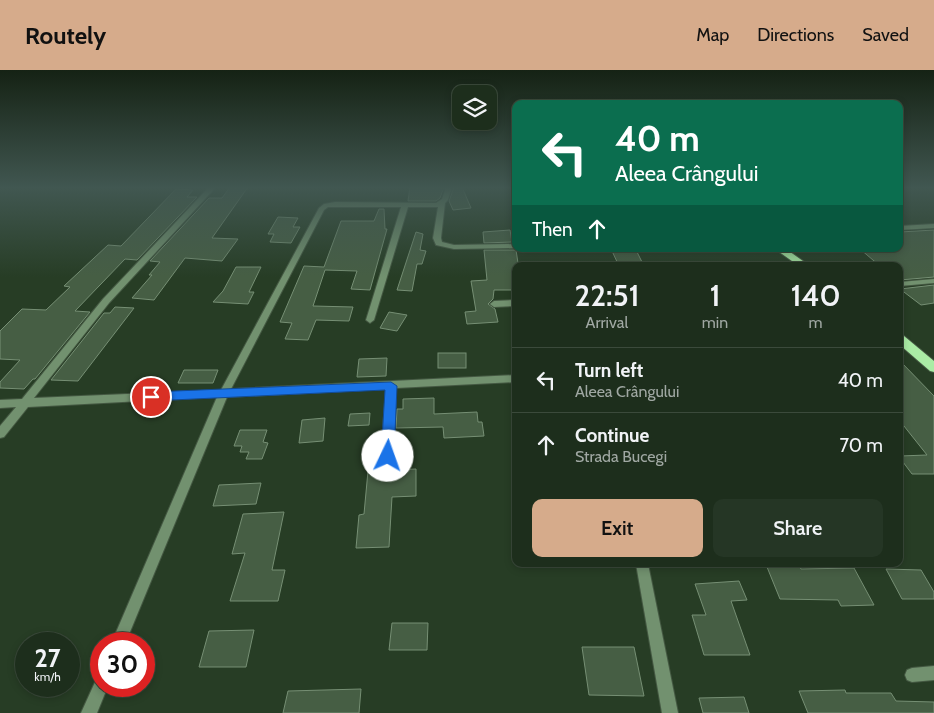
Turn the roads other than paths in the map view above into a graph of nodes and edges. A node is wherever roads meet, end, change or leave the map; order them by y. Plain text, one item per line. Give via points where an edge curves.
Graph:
1 (186, 217) edge
2 (318, 217) edge
3 (401, 217) edge
4 (440, 217) edge
5 (934, 226) edge
6 (903, 228) edge
7 (512, 246) edge
8 (784, 252) edge
9 (799, 262) edge
10 (934, 281) edge
11 (903, 284) edge
12 (512, 303) edge
13 (494, 304) dead end
14 (370, 320) dead end
15 (903, 342) edge
16 (934, 368) edge
17 (512, 379) edge
18 (391, 386) junction
19 (224, 393) junction
20 (23, 403) junction
21 (0, 404) edge
22 (0, 434) edge
23 (388, 456) dead end
24 (643, 567) edge
25 (123, 632) edge
26 (934, 673) edge
27 (912, 675) dead end
28 (96, 697) edge
29 (90, 713) edge
30 (670, 713) edge

1 - 20 street via 106,301
2 - 19 street
3 - 14 street
4 - 7 street via 439,243 454,247
5 - 6 street
8 - 9 main road
10 - 11 street
12 - 13 street
15 - 16 main road
17 - 18 street
18 - 19 street
18 - 23 street
19 - 20 street
19 - 25 street
20 - 21 street
20 - 22 street
24 - 30 street
26 - 27 street
28 - 29 street

